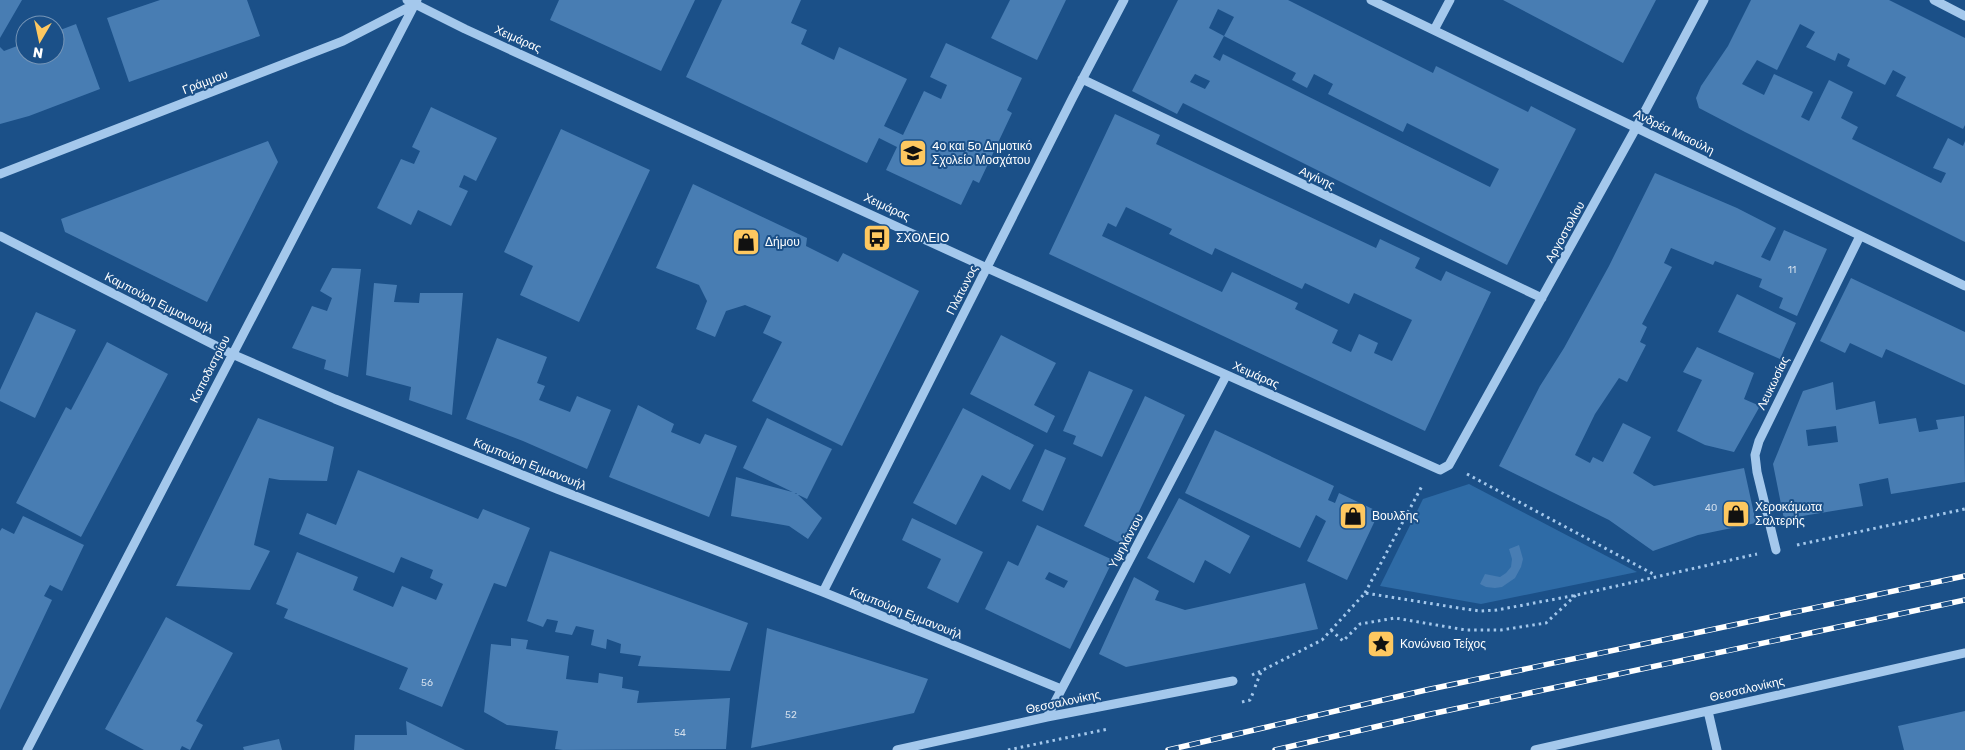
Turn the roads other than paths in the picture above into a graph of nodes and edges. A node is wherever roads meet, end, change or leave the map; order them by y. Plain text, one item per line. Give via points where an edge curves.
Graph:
1 (1124, 0) edge
2 (1371, 0) edge
3 (1450, 0) edge
4 (1704, 0) edge
5 (1934, 0) edge
6 (413, 1) edge
7 (1965, 16) edge
8 (1434, 30) junction
9 (1082, 79) junction
10 (1636, 128) junction
11 (0, 174) edge
12 (0, 236) edge
13 (1860, 236) junction
14 (987, 268) junction
15 (1965, 286) edge
16 (1542, 298) junction
17 (232, 354) junction
18 (1226, 376) junction
19 (1436, 469) joint
20 (1776, 550) road end
21 (823, 592) junction
22 (1965, 654) edge
23 (1234, 681) dead end
24 (1061, 689) junction
25 (1708, 711) junction
26 (1047, 717) junction
27 (27, 750) edge
28 (898, 750) edge
29 (1536, 750) edge
30 (1717, 750) edge

1 - 9 street, Πλάτωνος
2 - 8 street, Ανδρέα Μιαούλη
3 - 8 street
4 - 10 street, Αργοστολίου
5 - 7 street
6 - 11 street, Γράμμου via 343,41
6 - 14 street, Χειμάρας via 465,29
6 - 17 street, Καποδιστρίου
8 - 10 street, Ανδρέα Μιαούλη
9 - 14 street, Πλάτωνος
9 - 16 street, Αιγίνης
10 - 13 street, Ανδρέα Μιαούλη
10 - 16 street, Αργοστολίου
12 - 17 street, Καμπούρη Εμμανουήλ
13 - 15 street, Ανδρέα Μιαούλη
13 - 20 street, Λευκωσίας via 1755,455
14 - 18 street, Χειμάρας
14 - 21 street, Πλάτωνος
16 - 19 street, Αργοστολίου via 1449,465
17 - 21 street, Καμπούρη Εμμανουήλ via 557,489
17 - 27 street, Καποδιστρίου
18 - 19 street, Χειμάρας
18 - 24 street, Υψηλάντου
21 - 24 street, Καμπούρη Εμμανουήλ
22 - 25 street, Θεσσαλονίκης
23 - 26 street, Θεσσαλονίκης
24 - 26 street, Υψηλάντου
25 - 29 street, Θεσσαλονίκης
25 - 30 street
26 - 28 street, Θεσσαλονίκης

